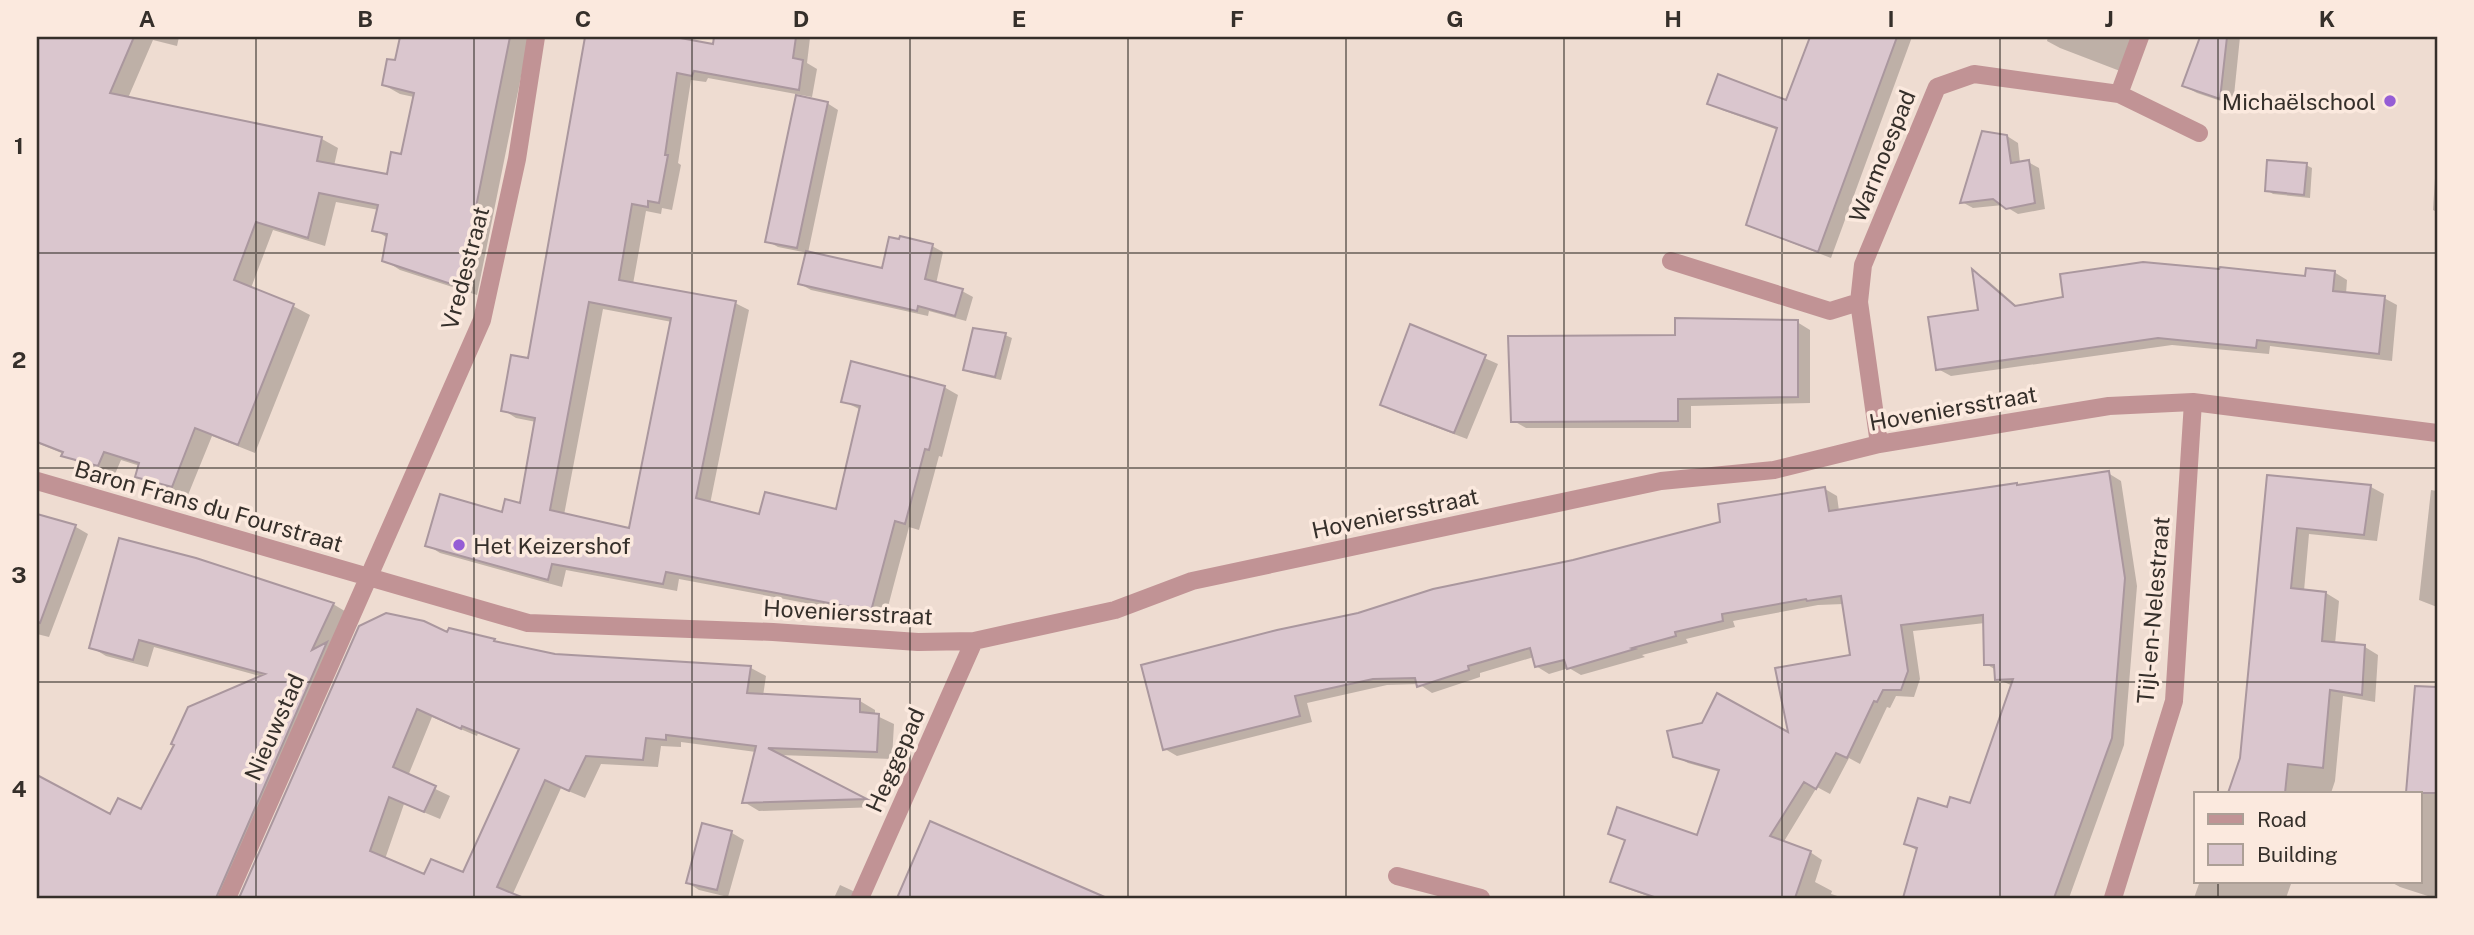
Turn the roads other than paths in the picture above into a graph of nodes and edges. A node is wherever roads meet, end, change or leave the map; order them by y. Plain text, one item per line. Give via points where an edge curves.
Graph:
1 (536, 37) edge
2 (2140, 37) edge
3 (2119, 94) junction
4 (2199, 133) dead end
5 (1671, 261) dead end
6 (1858, 302) junction
7 (2193, 402) junction
8 (2437, 433) edge
9 (1879, 444) junction
10 (37, 481) edge
11 (368, 577) junction
12 (974, 641) junction
13 (1397, 876) dead end
14 (227, 898) edge
15 (860, 898) edge
16 (1481, 898) edge
17 (2113, 898) edge

1 - 11 street, Vredestraat via 517,159 482,320
2 - 3 street
3 - 4 street, Warmoespad
3 - 6 street, Warmoespad via 1974,74 1937,86 1863,265
5 - 6 street via 1830,312
6 - 9 street, Warmoespad
7 - 8 street, Hoveniersstraat
7 - 9 street, Hoveniersstraat via 2109,406
7 - 17 street, Tijl-en-Nelestraat via 2174,701
9 - 12 street, Hoveniersstraat via 1774,470 1661,481 1206,579 1115,610
10 - 11 street, Baron Frans du Fourstraat
11 - 12 street, Hoveniersstraat via 528,623
11 - 14 street, Nieuwstad
12 - 15 street, Heggepad
13 - 16 street

